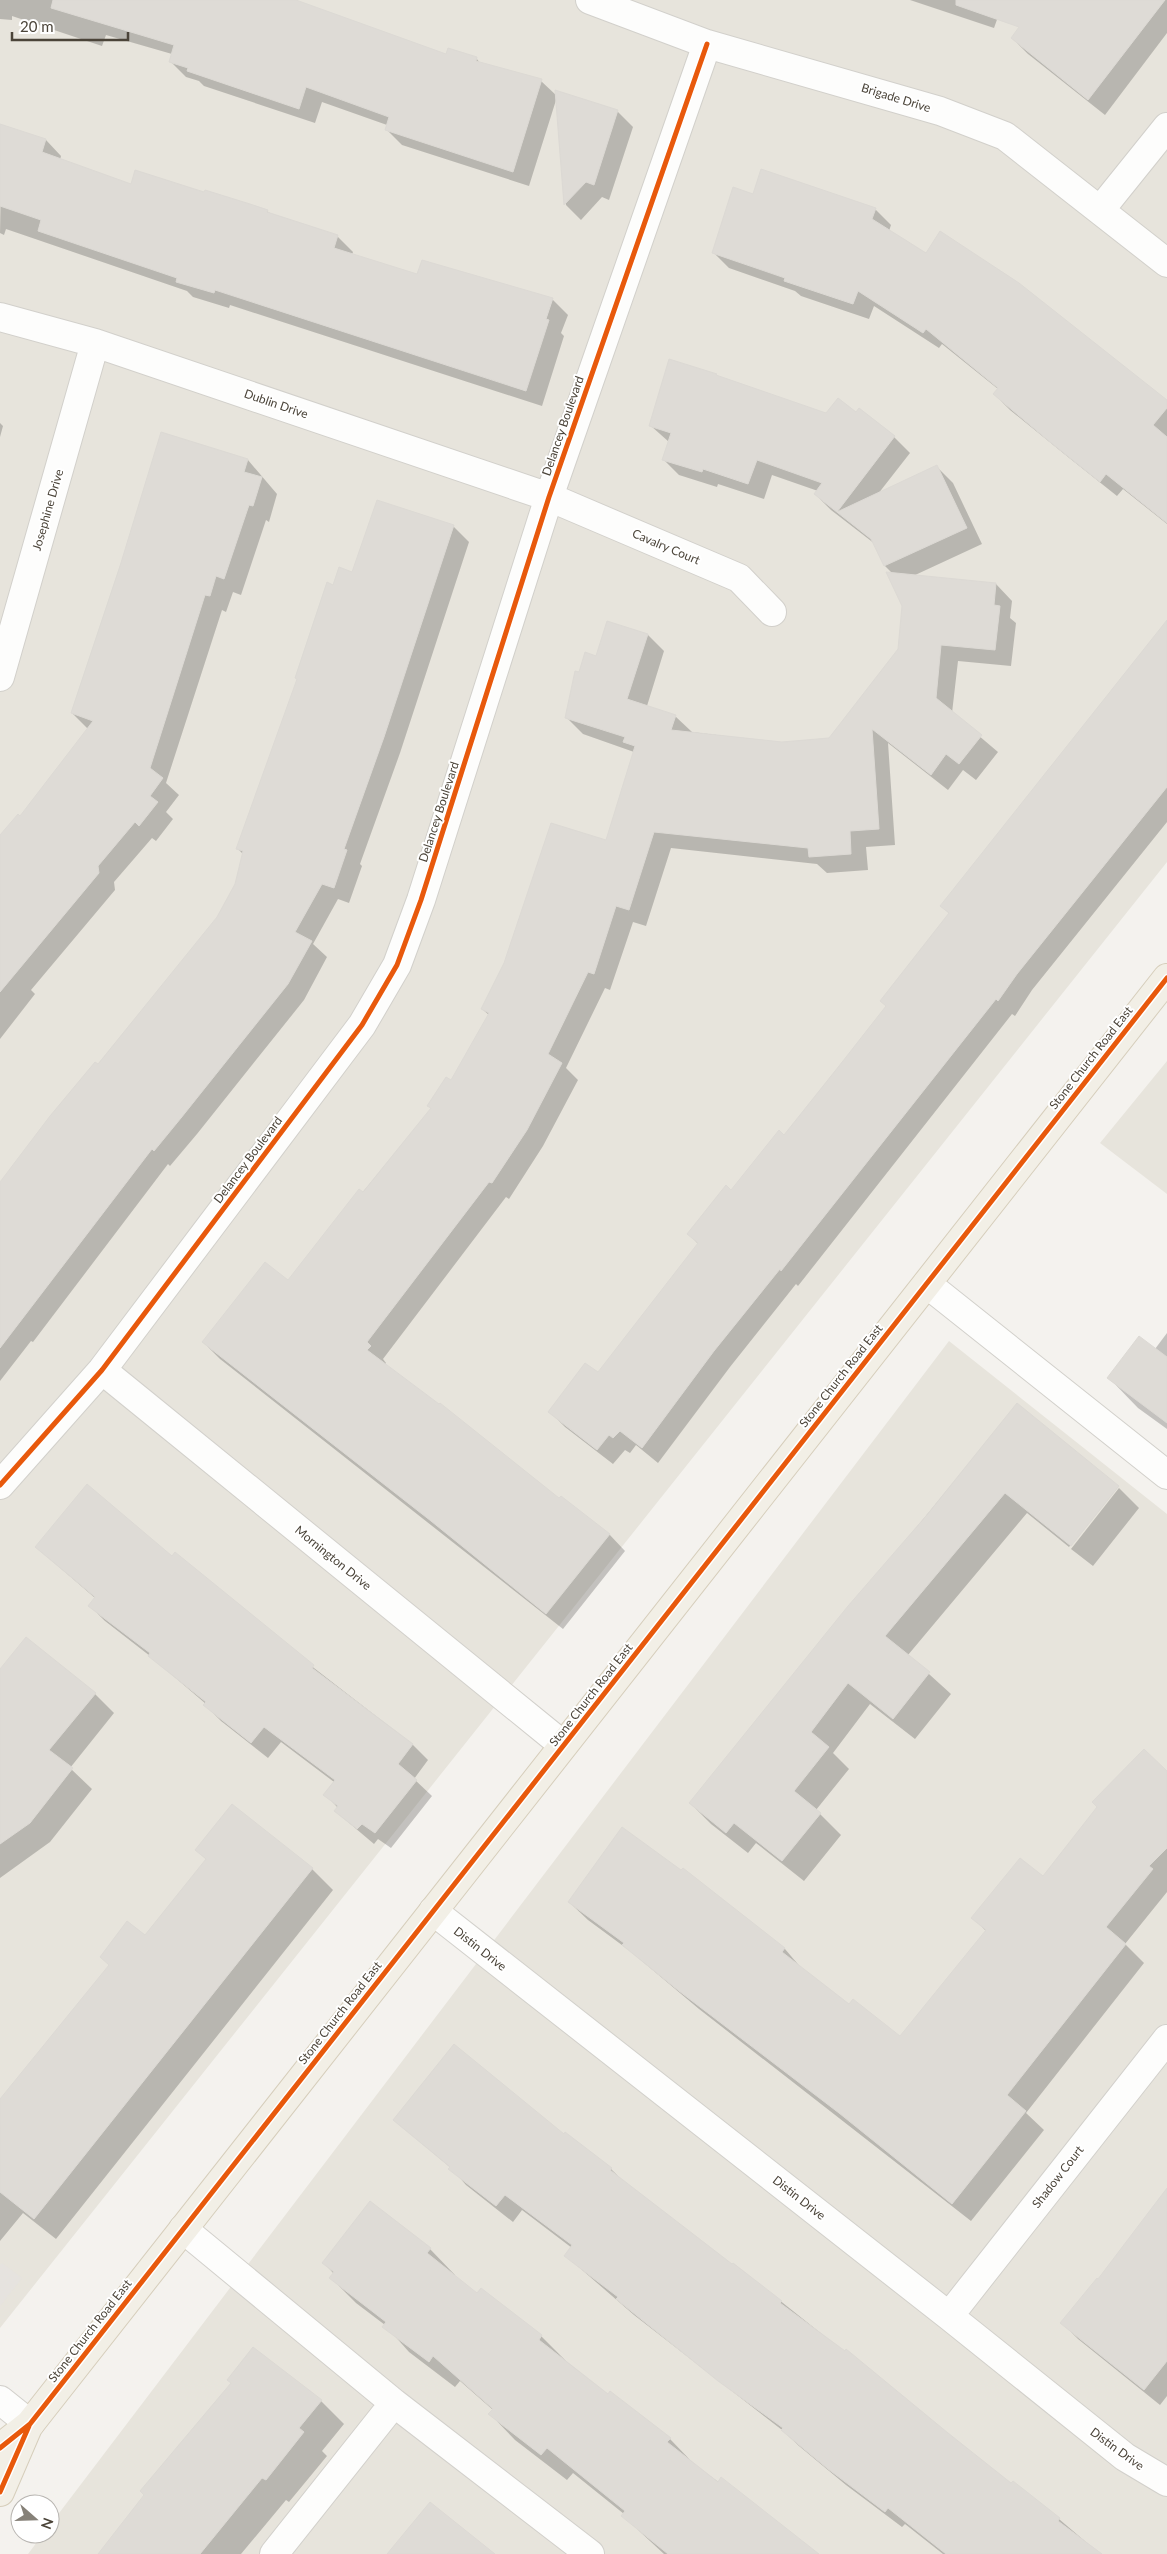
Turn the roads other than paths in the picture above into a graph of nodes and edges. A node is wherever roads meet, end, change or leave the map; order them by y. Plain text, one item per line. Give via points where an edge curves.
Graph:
1 (590, 0) edge
2 (707, 44) junction
3 (1167, 127) edge
4 (1101, 209) junction
5 (1167, 263) edge
6 (0, 317) edge
7 (95, 342) junction
8 (549, 497) junction
9 (772, 612) dead end
10 (0, 677) edge
11 (1165, 985) edge
12 (927, 1284) junction
13 (102, 1370) junction
14 (1167, 1475) edge
15 (0, 1485) edge
16 (563, 1746) junction
17 (433, 1911) junction
18 (1167, 2039) edge
19 (183, 2229) junction
20 (949, 2316) junction
21 (0, 2400) edge
22 (394, 2404) junction
23 (30, 2424) junction
24 (0, 2448) edge
25 (1167, 2482) edge
26 (0, 2492) edge
27 (274, 2554) edge
28 (590, 2554) edge

1 - 2 street, Brigade Drive
2 - 4 street, Brigade Drive via 940,111 1005,136
2 - 8 street, Delancey Boulevard
3 - 4 street
4 - 5 street, Brigade Drive
6 - 7 street, Dublin Drive
7 - 8 street, Dublin Drive
7 - 10 street, Josephine Drive
8 - 9 street, Cavalry Court via 739,578
8 - 13 street, Delancey Boulevard via 398,965 362,1026
11 - 12 main road, Stone Church Road East
12 - 14 street
12 - 16 main road, Stone Church Road East
13 - 15 street, Delancey Boulevard
13 - 16 street, Mornington Drive
16 - 17 main road, Stone Church Road East
17 - 19 main road, Stone Church Road East
17 - 20 street, Distin Drive
18 - 20 street, Shadow Court
19 - 22 street
19 - 23 main road, Stone Church Road East
20 - 25 street, Distin Drive via 1125,2457
21 - 23 street
22 - 27 street
22 - 28 street
23 - 24 main road, Stone Church Road East
23 - 26 main road, Stone Church Road East

